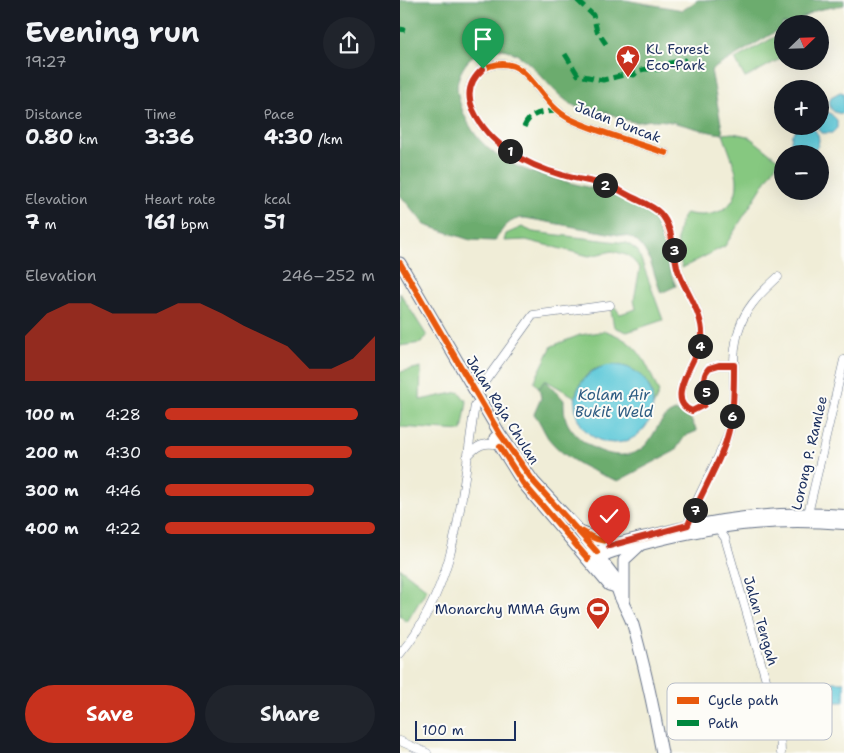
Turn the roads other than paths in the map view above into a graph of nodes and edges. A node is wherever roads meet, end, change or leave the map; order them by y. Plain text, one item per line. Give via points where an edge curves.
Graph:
1 (666, 153) dead end
2 (400, 263) edge
3 (400, 275) edge
4 (778, 277) dead end
5 (610, 306) dead end
6 (844, 360) edge
7 (734, 365) junction
8 (476, 400) junction
9 (499, 445) junction
10 (467, 457) junction
11 (807, 518) junction
12 (842, 520) edge
13 (576, 527) junction
14 (717, 527) junction
15 (688, 529) junction
16 (617, 543) junction
17 (639, 546) junction
18 (595, 558) junction
19 (624, 603) junction
20 (400, 654) edge
21 (767, 683) edge
22 (780, 740) edge
23 (403, 742) edge
24 (406, 753) edge
25 (427, 753) edge
26 (662, 753) edge
27 (781, 753) edge

1 - 7 street, Jalan Puncak via 570,119 550,104 522,71 508,65 483,69 473,79 470,100 479,121 493,139 547,170 612,187 644,202 662,216 702,328 701,343 681,389 685,407 692,411 704,405 707,396 704,378 709,368
2 - 8 main road, Jalan Raja Chulan
3 - 8 main road, Jalan Raja Chulan
4 - 7 street via 758,296 745,315 738,334
5 - 8 street via 533,315
6 - 11 street, Lorong P. Ramlee
7 - 15 street via 729,430
8 - 9 main road, Jalan Raja Chulan
8 - 10 street
8 - 13 main road, Jalan Raja Chulan via 534,482
9 - 10 street via 484,444
9 - 18 main road, Jalan Raja Chulan via 523,483
10 - 20 street via 458,522 444,576 419,626
11 - 12 street
11 - 14 street
11 - 15 street via 744,516
13 - 16 main road via 596,539
13 - 18 main road, Jalan Raja Chulan
14 - 15 street
14 - 21 street, Jalan Tengah via 725,538
15 - 16 street
15 - 17 street
16 - 18 street
17 - 18 street
17 - 19 main road via 624,560
18 - 19 main road, Jalan Raja Chulan via 616,579 616,587
19 - 26 main road, Jalan Raja Chulan via 640,651
22 - 27 street, Jalan Tengah
23 - 24 street
23 - 25 street

